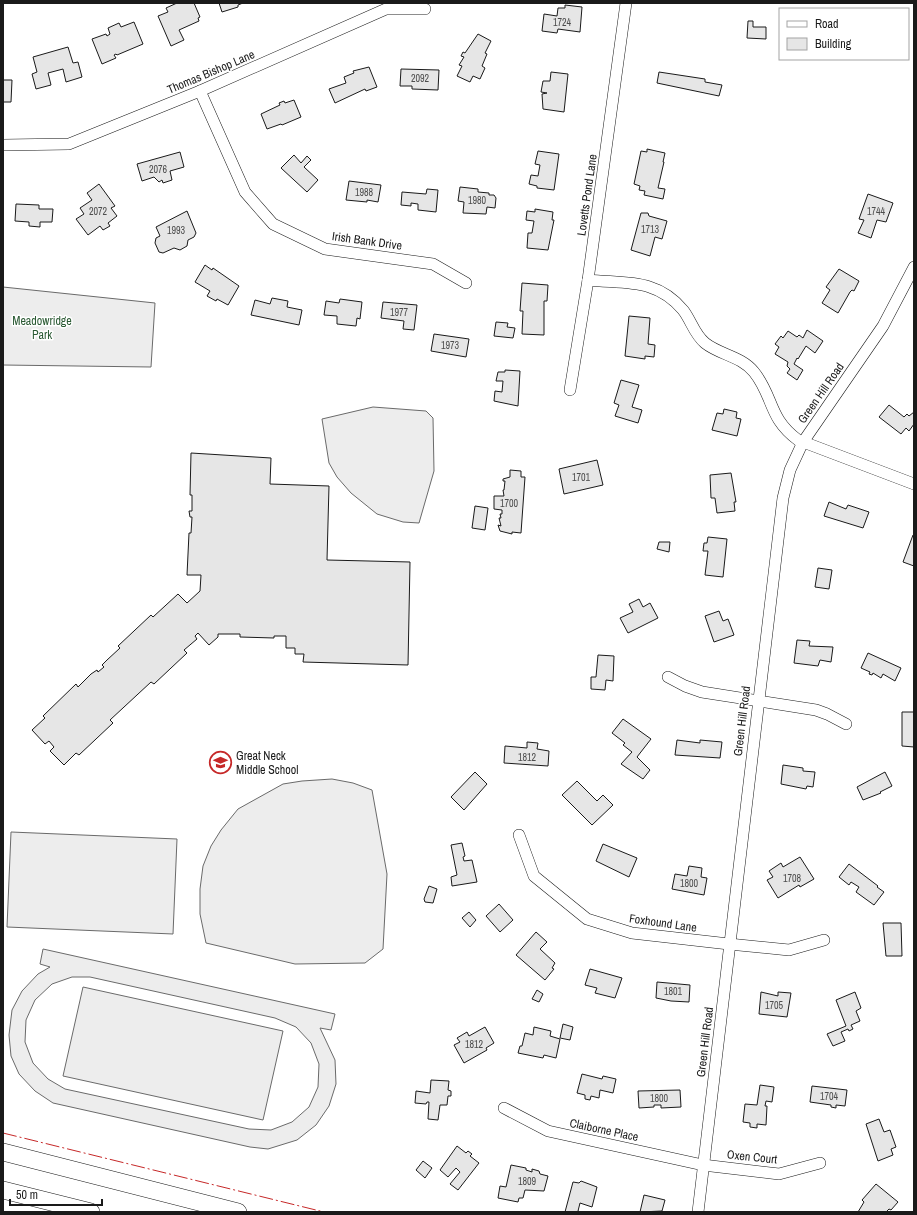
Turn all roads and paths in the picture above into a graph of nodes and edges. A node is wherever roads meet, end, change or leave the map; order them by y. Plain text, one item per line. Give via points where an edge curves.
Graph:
1 (626, 3) edge
2 (425, 9) dead end
3 (200, 91) junction
4 (3, 145) edge
5 (914, 267) edge
6 (588, 280) junction
7 (466, 283) dead end
8 (570, 390) dead end
9 (803, 442) junction
10 (914, 484) edge
11 (668, 677) dead end
12 (757, 702) junction
13 (846, 724) dead end
14 (519, 835) dead end
15 (824, 940) dead end
16 (729, 944) junction
17 (504, 1108) dead end
18 (3, 1152) edge
19 (820, 1163) dead end
20 (703, 1165) junction
21 (3, 1190) edge
22 (91, 1212) edge
23 (238, 1212) edge
24 (698, 1212) edge

1 - 6 street, Lovetts Pond Lane
2 - 3 street, Thomas Bishop Lane via 386,9
3 - 4 street, Thomas Bishop Lane via 69,144
3 - 7 street, Irish Bank Drive via 245,192 273,224 325,249 433,264
5 - 9 street, Green Hill Road via 883,326
6 - 8 street, Lovetts Pond Lane
6 - 9 street via 642,283 665,293 685,312 704,342 743,362 754,372 779,422
9 - 10 street
9 - 12 street, Green Hill Road via 790,470 783,498
11 - 12 street via 702,692
12 - 13 street via 816,710
12 - 16 street, Green Hill Road
14 - 16 street, Foxhound Lane via 534,876 587,919 632,934
15 - 16 street, Foxhound Lane via 789,950
16 - 20 street, Green Hill Road
17 - 20 street, Claiborne Place via 548,1131
18 - 23 main road
19 - 20 street, Oxen Court via 778,1174
20 - 24 street, Green Hill Road
21 - 22 main road

